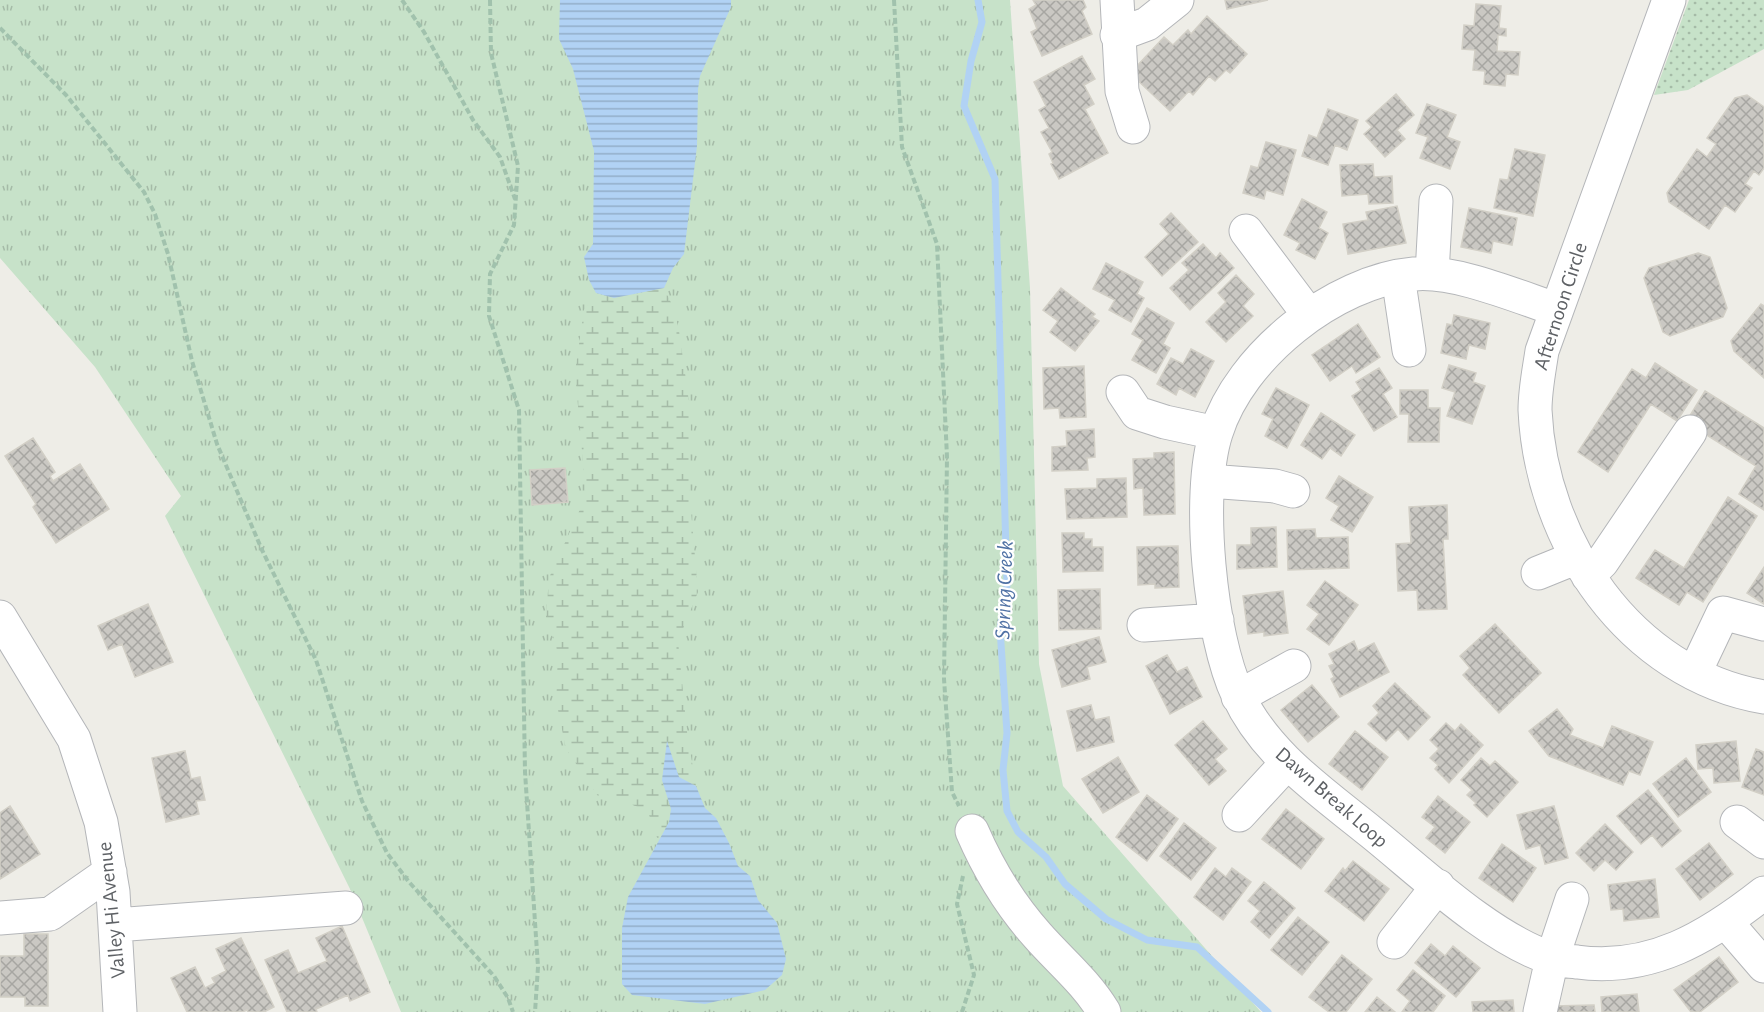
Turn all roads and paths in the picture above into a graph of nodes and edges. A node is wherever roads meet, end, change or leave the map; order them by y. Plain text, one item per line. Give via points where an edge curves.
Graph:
1 (402, 0) edge
2 (490, 0) edge
3 (894, 0) edge
4 (1117, 0) edge
5 (1177, 0) edge
6 (1669, 0) edge
7 (0, 28) edge
8 (1117, 35) junction
9 (1133, 127) dead end
10 (1436, 201) dead end
11 (516, 203) junction
12 (1246, 231) dead end
13 (1432, 274) junction
14 (1398, 276) junction
15 (1555, 309) junction
16 (1309, 315) junction
17 (1409, 350) dead end
18 (1123, 392) dead end
19 (1690, 432) dead end
20 (1216, 433) junction
21 (1209, 481) junction
22 (1293, 491) dead end
23 (1582, 567) junction
24 (1538, 573) dead end
25 (1216, 620) junction
26 (1764, 624) edge
27 (1144, 625) dead end
28 (4, 632) edge
29 (1294, 666) dead end
30 (1695, 672) junction
31 (1238, 697) junction
32 (1764, 697) edge
33 (1287, 763) junction
34 (1239, 815) dead end
35 (1737, 822) dead end
36 (972, 831) joint
37 (1764, 842) edge
38 (110, 872) junction
39 (963, 873) dead end
40 (1438, 886) junction
41 (1764, 892) edge
42 (1572, 899) dead end
43 (346, 908) dead end
44 (0, 918) edge
45 (1726, 922) junction
46 (115, 926) junction
47 (1394, 942) dead end
48 (1552, 959) junction
49 (1764, 966) edge
50 (120, 1012) edge
51 (513, 1012) edge
52 (535, 1012) edge
53 (962, 1012) edge
54 (1104, 1012) edge
55 (1540, 1012) edge

1 - 11 path via 473,120 500,157
2 - 11 path via 491,53 518,166
3 - 36 path via 902,147 937,244 947,458 944,679 952,792
4 - 8 street
5 - 8 street via 1147,24
6 - 15 street, Afternoon Circle
7 - 51 path via 66,95 144,192 168,254 192,361 217,444 262,550 316,660 362,801 387,853 494,976
8 - 9 street via 1122,91
10 - 13 street
11 - 52 path via 514,225 490,274 489,316 519,410 525,772 538,967
12 - 16 street
13 - 14 street, Dawn Break Loop
13 - 15 street, Dawn Break Loop via 1489,286
14 - 16 street, Dawn Break Loop via 1341,295
14 - 17 street
15 - 23 street, Afternoon Circle via 1536,384 1538,443 1552,500
16 - 20 street, Dawn Break Loop via 1253,366
18 - 20 street via 1137,413
19 - 23 street via 1602,562
20 - 21 street, Dawn Break Loop
21 - 22 street
21 - 25 street, Dawn Break Loop via 1209,566
23 - 24 street
23 - 30 street, Afternoon Circle via 1632,631 1659,653
25 - 27 street
25 - 31 street, Dawn Break Loop via 1224,662
26 - 30 street via 1724,613
28 - 38 street, Valley Hi Avenue via 74,739 101,822
29 - 31 street
30 - 32 street, Afternoon Circle via 1723,686
31 - 33 street, Dawn Break Loop
33 - 34 street
33 - 40 street, Dawn Break Loop
35 - 37 street
36 - 54 street via 984,859 1036,934 1092,991
38 - 44 street via 50,914
38 - 46 street, Valley Hi Avenue
39 - 53 path via 957,904 974,975
40 - 47 street
40 - 48 street, Dawn Break Loop via 1505,937
41 - 45 street, Dawn Break Loop
42 - 48 street
43 - 46 street
45 - 48 street, Dawn Break Loop via 1678,948 1636,962 1592,964
45 - 49 street
46 - 50 street, Valley Hi Avenue
48 - 55 street

